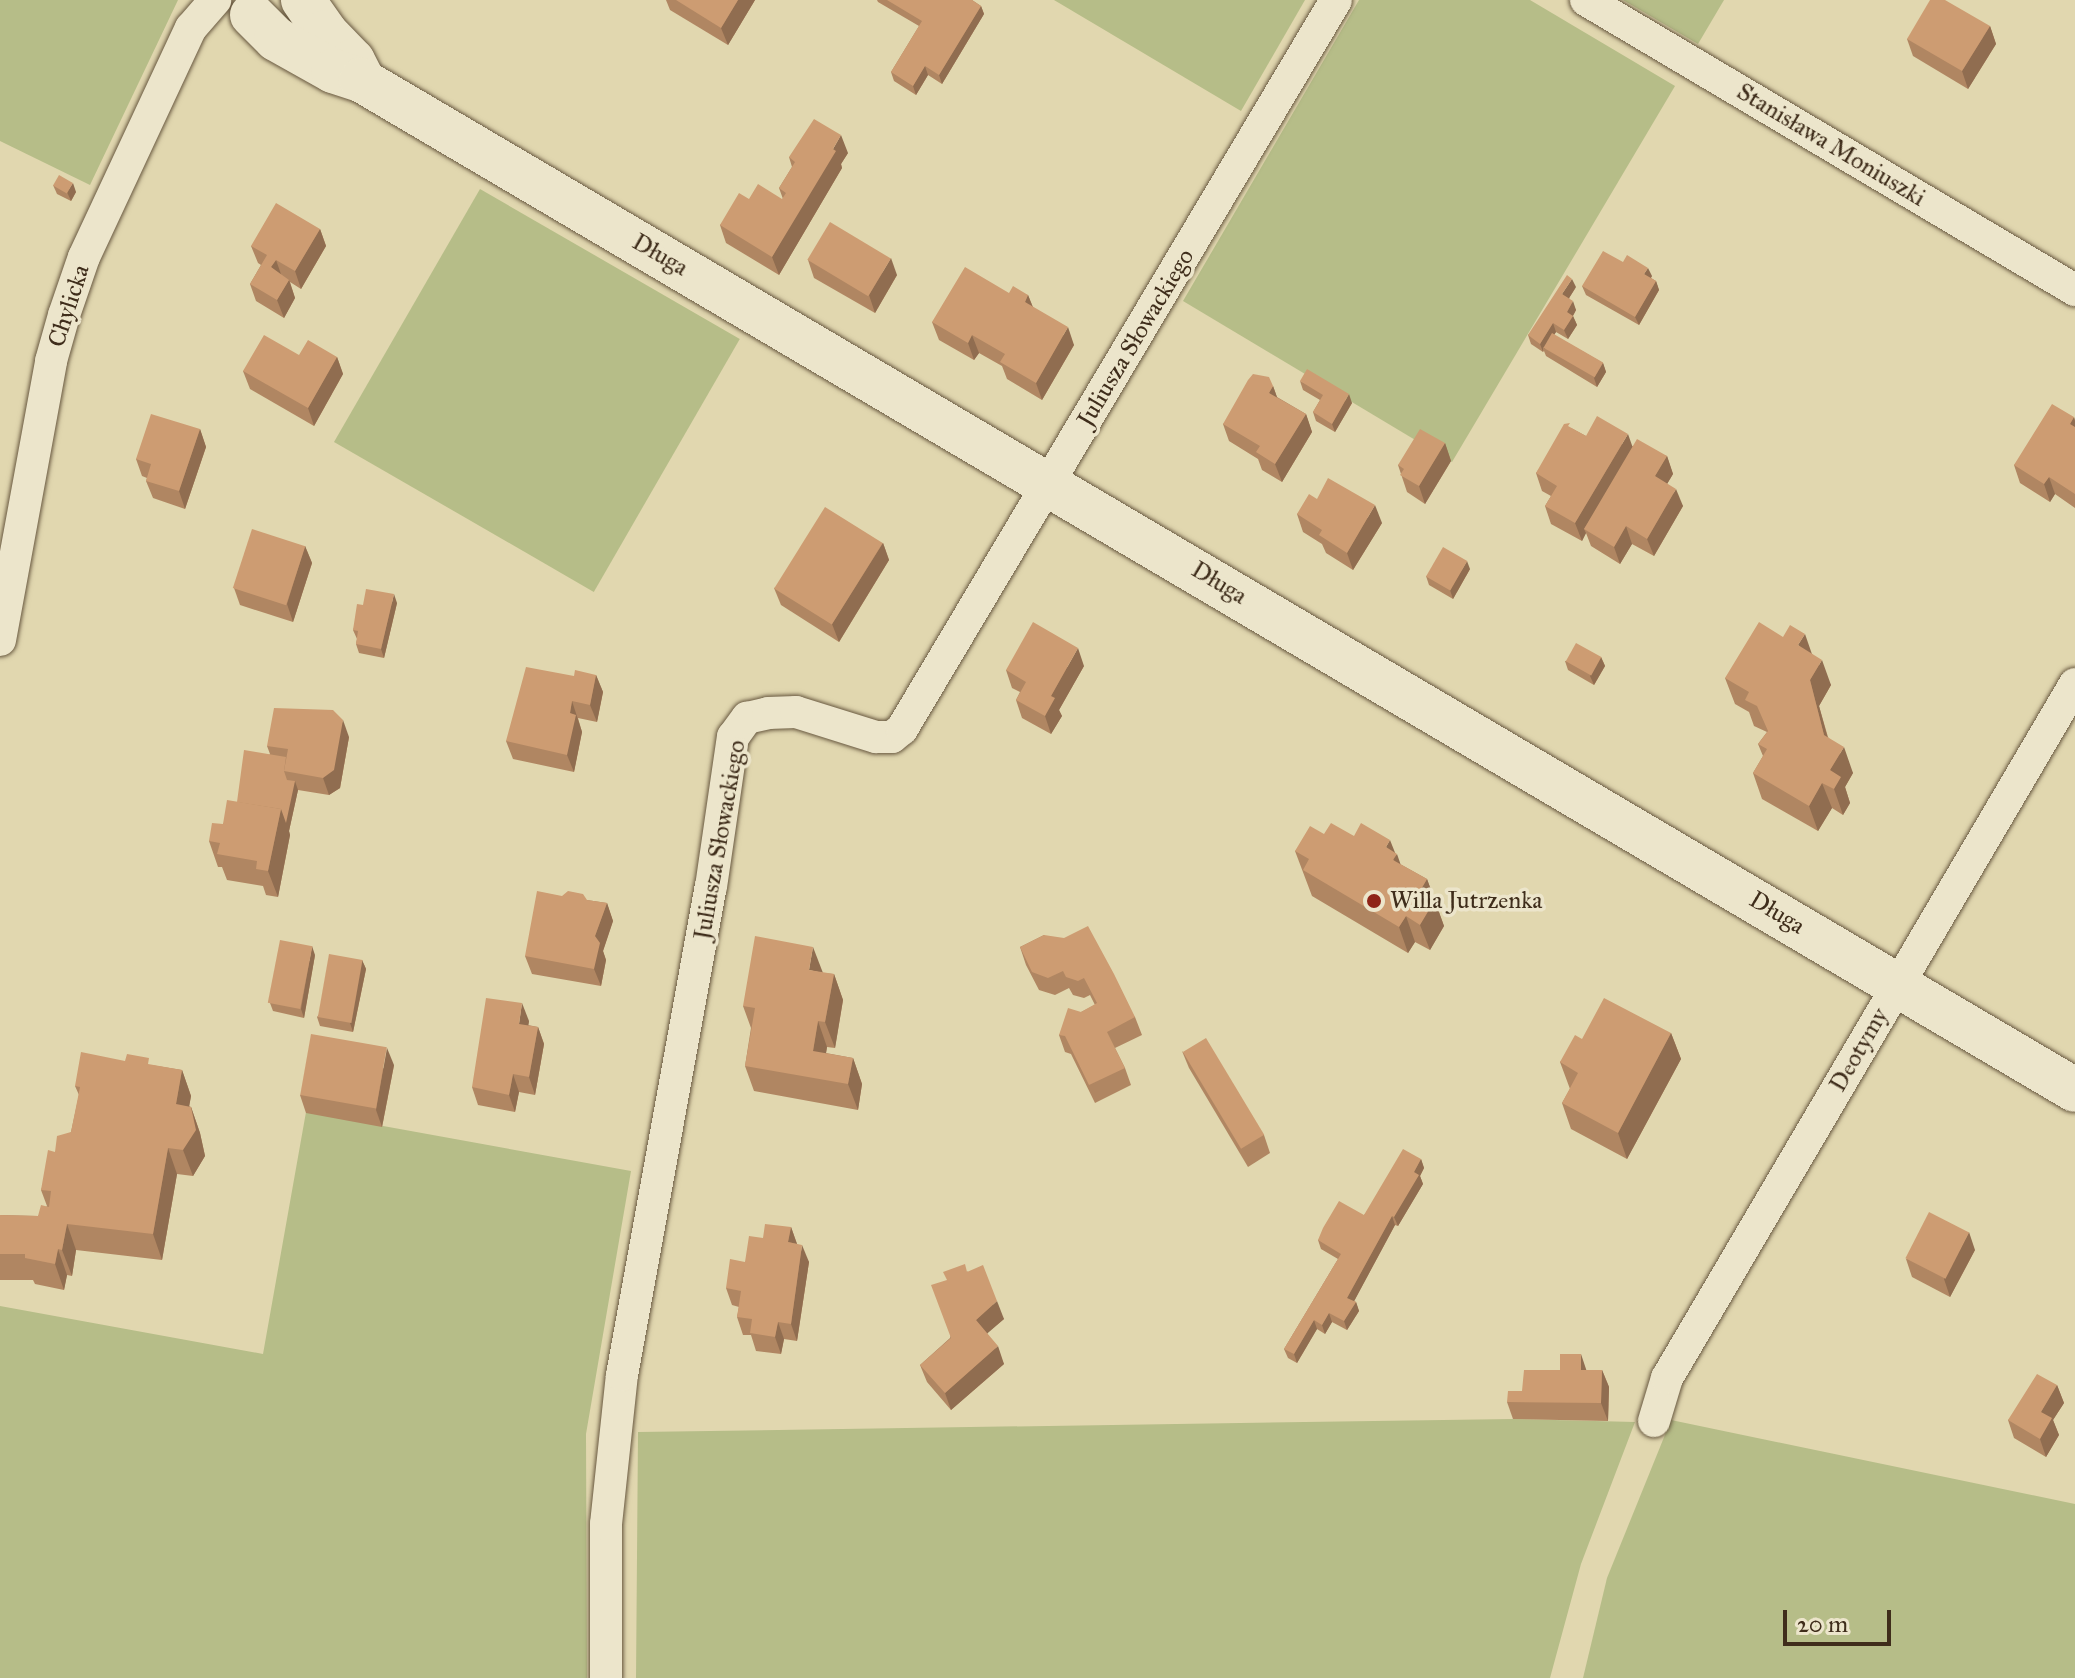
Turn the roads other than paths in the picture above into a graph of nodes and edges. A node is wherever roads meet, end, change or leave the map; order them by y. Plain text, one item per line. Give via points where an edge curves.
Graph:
1 (303, 0) edge
2 (1336, 0) edge
3 (1586, 0) edge
4 (245, 4) edge
5 (361, 80) junction
6 (2075, 290) edge
7 (1048, 483) junction
8 (0, 640) edge
9 (2075, 684) edge
10 (1898, 984) junction
11 (2075, 1090) edge
12 (1654, 1421) dead end
13 (606, 1678) edge

1 - 5 street, Długa via 353,61
2 - 7 street, Juliusza Słowackiego
3 - 6 street, Stanisława Moniuszki
4 - 5 street, Długa via 276,39 333,71
4 - 8 street, Chylicka via 191,28 84,257 51,361
5 - 7 street, Długa
7 - 10 street, Długa
7 - 13 street, Juliusza Słowackiego via 902,729 892,737 876,737 796,712 768,713 747,718 733,737 711,887 622,1375 606,1524
9 - 10 street, Deotymy
10 - 11 street, Długa
10 - 12 street, Deotymy via 1667,1378

